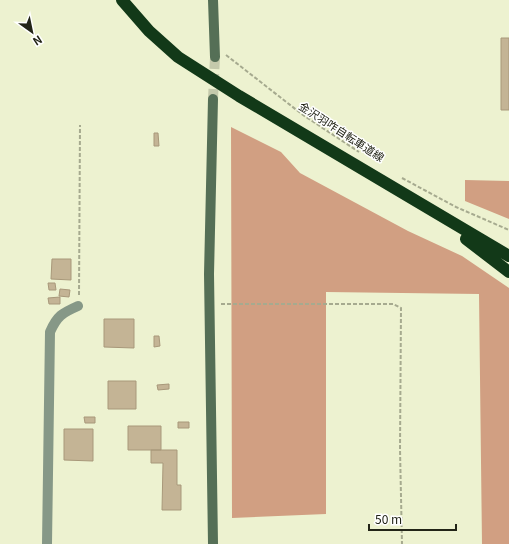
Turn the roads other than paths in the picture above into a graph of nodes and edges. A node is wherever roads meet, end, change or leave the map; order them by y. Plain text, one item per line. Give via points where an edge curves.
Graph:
1 (122, 0) edge
2 (213, 0) edge
3 (215, 56) tunnel mouth
4 (213, 99) tunnel mouth
5 (391, 188) junction
6 (509, 256) edge
7 (509, 272) edge
8 (78, 306) road end
9 (47, 544) edge
10 (213, 544) edge

1 - 5 highway via 149,31 178,57
2 - 3 street
4 - 10 street via 209,304
5 - 6 highway
5 - 7 highway
8 - 9 street via 65,312 55,321 50,332

